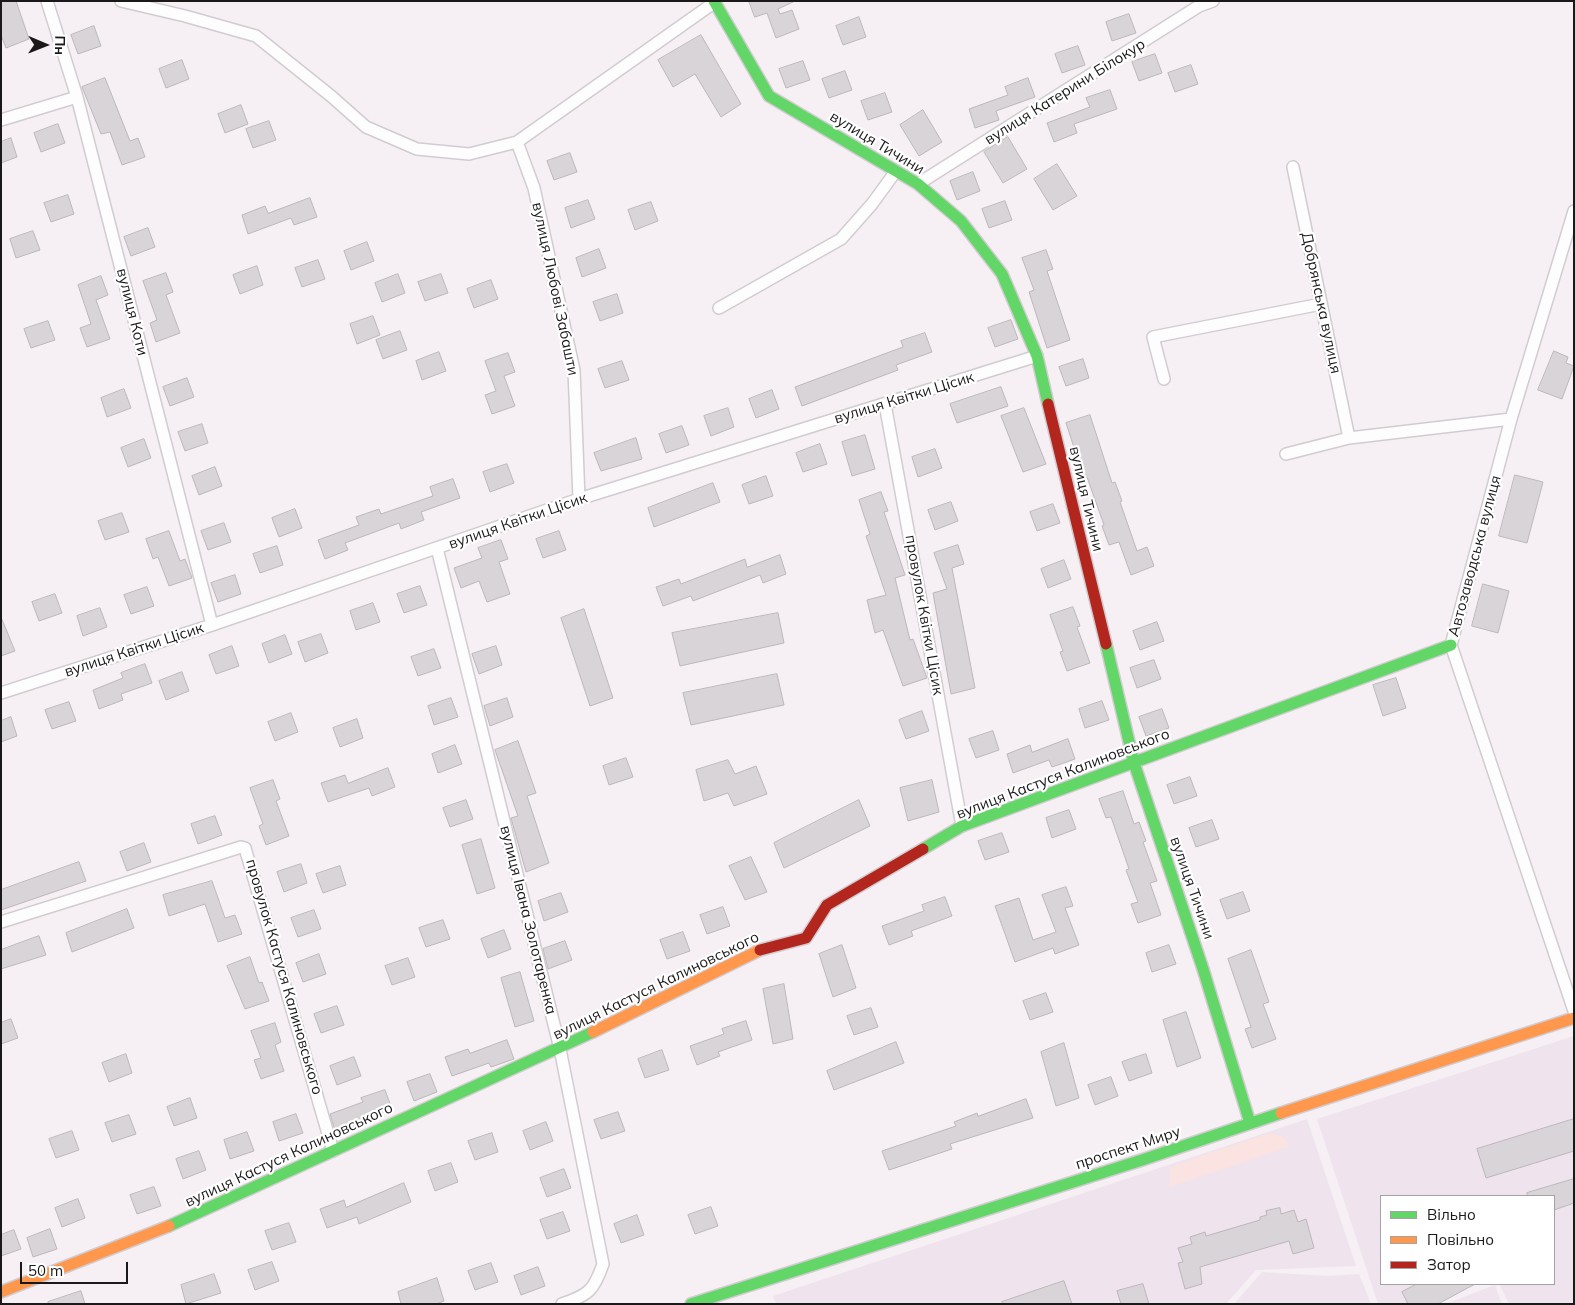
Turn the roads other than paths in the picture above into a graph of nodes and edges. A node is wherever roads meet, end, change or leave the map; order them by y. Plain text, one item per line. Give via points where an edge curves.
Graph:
1 (47, 1) edge
2 (121, 1) edge
3 (1213, 1) edge
4 (715, 2) edge
5 (78, 97) junction
6 (1, 120) edge
7 (518, 142) junction
8 (1293, 167) dead end
9 (896, 170) junction
10 (918, 184) junction
11 (1574, 211) edge
12 (1322, 304) junction
13 (719, 308) dead end
14 (1037, 356) junction
15 (1164, 379) dead end
16 (885, 404) junction
17 (1511, 419) junction
18 (1349, 438) junction
19 (1286, 454) dead end
20 (579, 499) junction
21 (438, 548) junction
22 (212, 625) junction
23 (1451, 645) junction
24 (1, 692) edge
25 (1134, 763) junction
26 (962, 826) junction
27 (1, 922) edge
28 (1574, 1011) edge
29 (1574, 1018) edge
30 (560, 1049) junction
31 (1250, 1123) junction
32 (333, 1151) junction
33 (1, 1292) edge
34 (562, 1304) edge
35 (691, 1304) edge

1 - 5 street, вулиця Коти
2 - 7 street via 256,36 366,127 417,148 469,154
3 - 10 street, вулиця Катерини Білокур via 1199,6
4 - 7 street
4 - 9 street, вулиця Тичини via 769,96
5 - 6 street
5 - 22 street, вулиця Коти
7 - 20 street, вулиця Любові Забашти via 534,188 574,370
8 - 12 street, Добрянська вулиця
9 - 10 street, вулиця Тичини
9 - 13 street via 872,204 841,238
10 - 14 street, вулиця Тичини via 961,221 1002,274
11 - 17 street, Автозаводська вулиця
12 - 15 street via 1153,337
12 - 18 street, Добрянська вулиця
14 - 16 street, вулиця Квітки Цісик
14 - 25 street, вулиця Тичини
16 - 20 street, вулиця Квітки Цісик
16 - 26 street, провулок Квітки Цісик
17 - 18 street
17 - 23 street, Автозаводська вулиця
18 - 19 street
20 - 21 street, вулиця Квітки Цісик
21 - 22 street, вулиця Квітки Цісик
21 - 30 street, вулиця Івана Золотаренка
22 - 24 street, вулиця Квітки Цісик
23 - 25 street, вулиця Кастуся Калиновського
23 - 28 street, Автозаводська вулиця
25 - 26 street, вулиця Кастуся Калиновського
25 - 31 street, вулиця Тичини via 1203,968
26 - 30 street, вулиця Кастуся Калиновського via 826,905 806,938 757,951
27 - 32 street, провулок Кастуся Калиновського via 245,848
29 - 31 street, проспект Миру
30 - 32 street, вулиця Кастуся Калиновського
30 - 34 street, вулиця Івана Золотаренка via 603,1264 596,1284 580,1298
31 - 35 street, проспект Миру
32 - 33 street, вулиця Кастуся Калиновського via 195,1216

